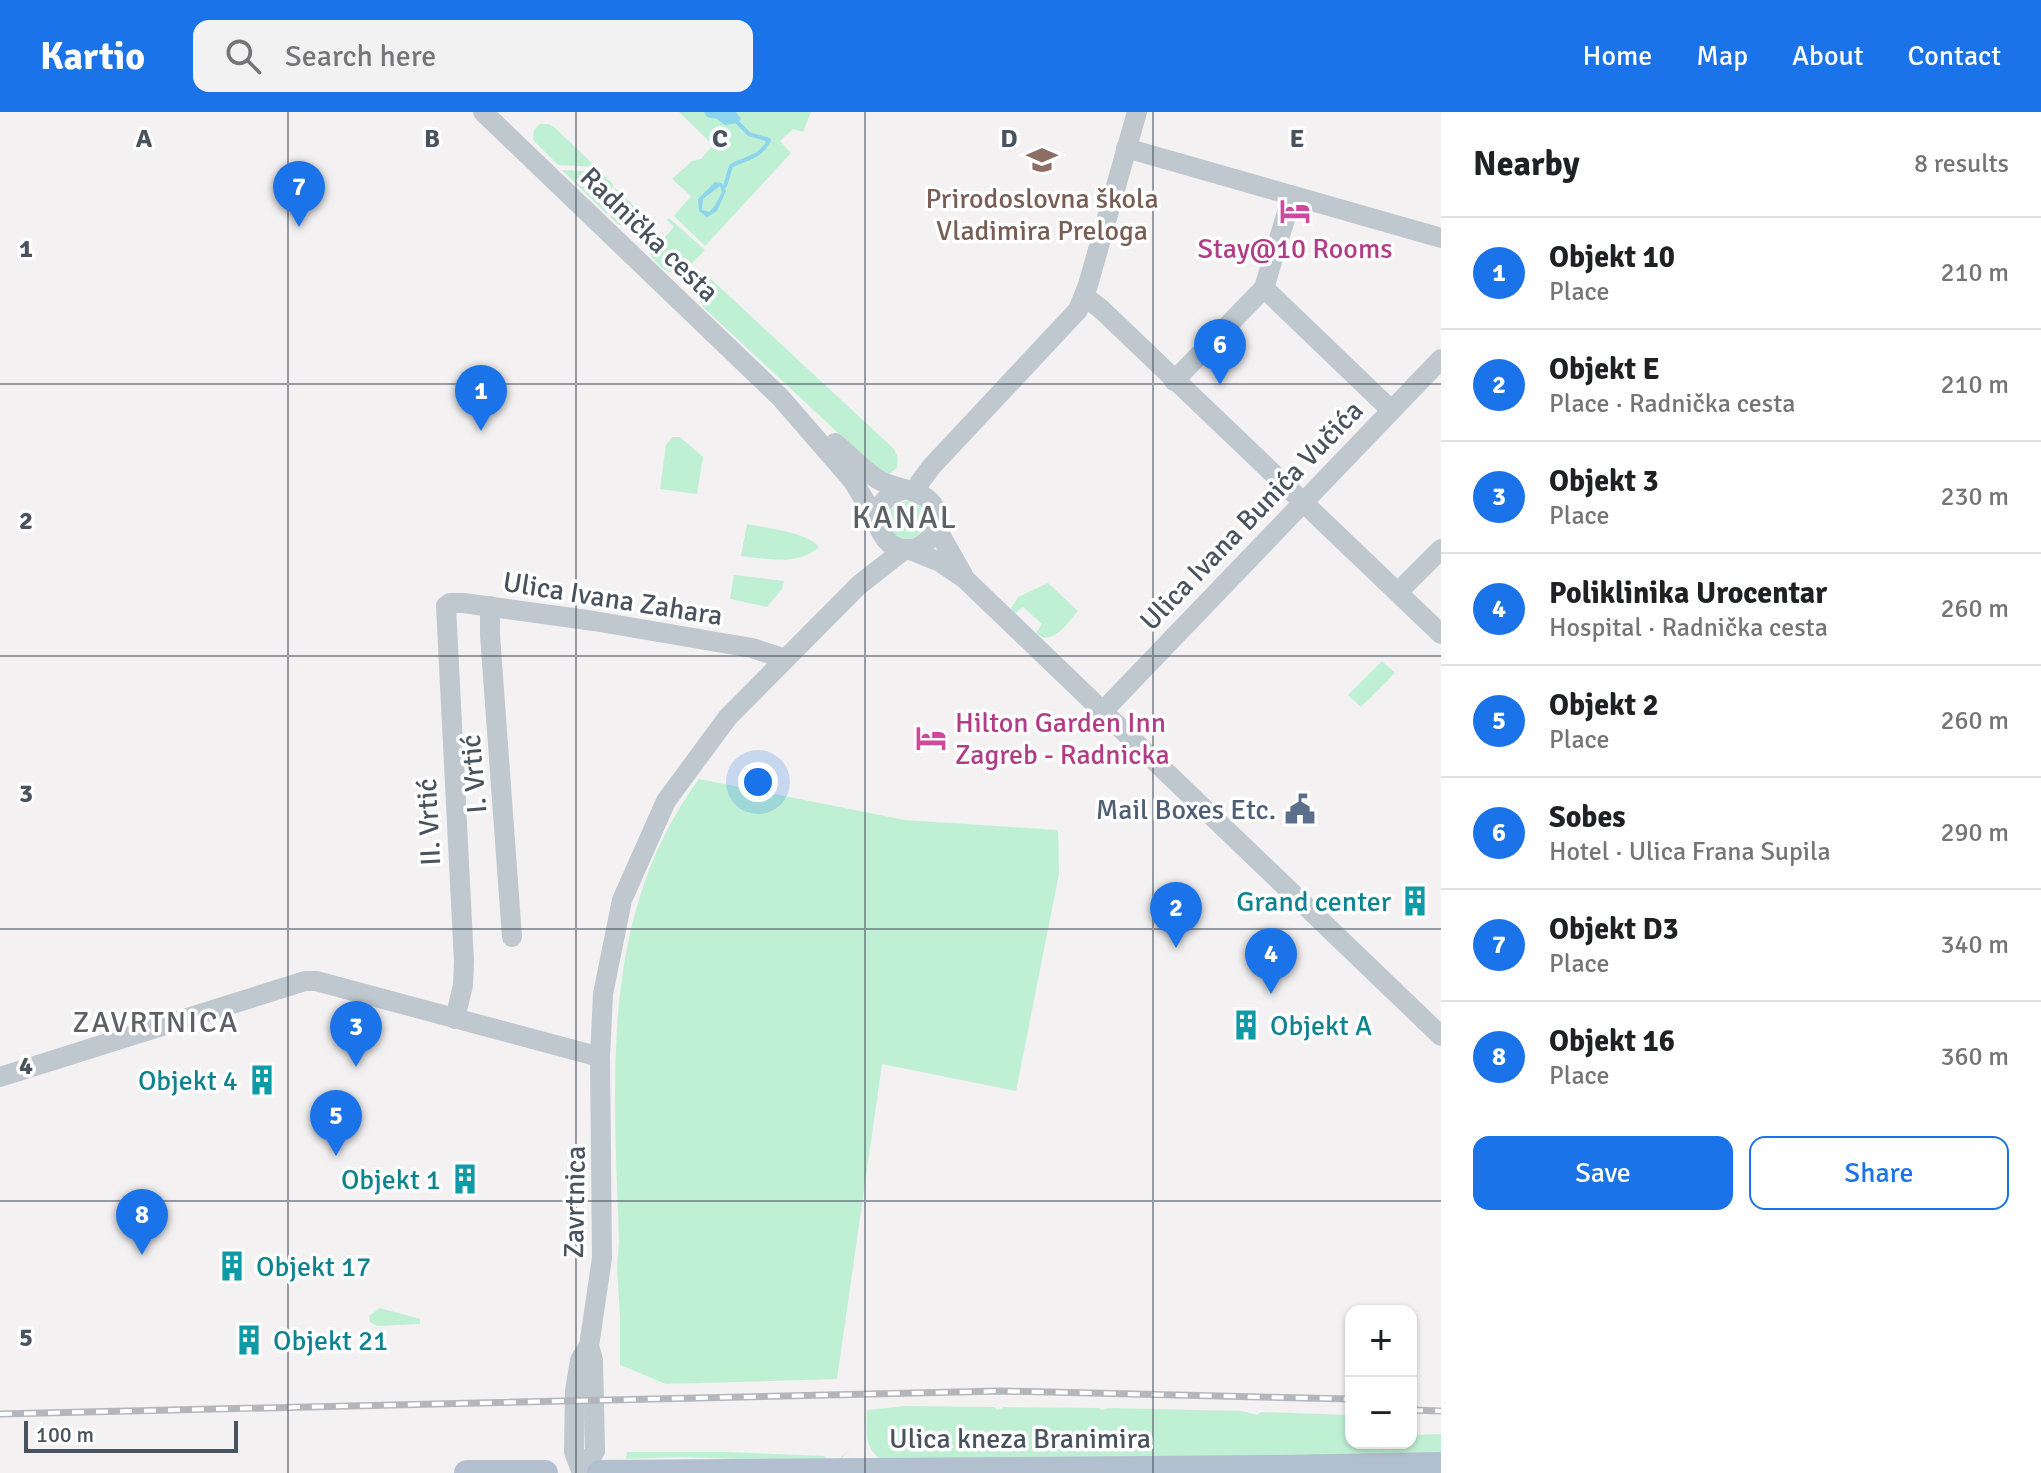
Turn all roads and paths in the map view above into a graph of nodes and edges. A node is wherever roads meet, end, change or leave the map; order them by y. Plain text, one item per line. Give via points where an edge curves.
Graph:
1 (483, 112) edge
2 (1137, 112) edge
3 (1126, 148) junction
4 (1292, 196) junction
5 (1441, 238) edge
6 (1264, 288) junction
7 (1084, 296) junction
8 (1441, 359) edge
9 (1174, 381) junction
10 (780, 397) junction
11 (1391, 410) junction
12 (910, 491) junction
13 (1302, 503) junction
14 (937, 521) junction
15 (880, 528) junction
16 (906, 549) junction
17 (1441, 549) edge
18 (965, 579) junction
19 (859, 585) junction
20 (1398, 592) junction
21 (490, 606) junction
22 (445, 621) joint
23 (1441, 634) edge
24 (786, 659) junction
25 (1103, 711) junction
26 (512, 937) dead end
27 (455, 1019) junction
28 (1438, 1026) edge
29 (600, 1057) junction
30 (0, 1077) edge
31 (1441, 1465) edge
32 (1215, 1471) edge
33 (1278, 1471) edge
34 (467, 1473) edge
35 (545, 1473) edge
36 (582, 1473) edge
37 (600, 1473) edge

1 - 10 street, Radnička cesta
2 - 3 street
3 - 4 street
3 - 7 street
4 - 5 street
4 - 6 street
6 - 9 street
6 - 11 street
7 - 9 street
7 - 12 street via 1072,319
8 - 11 street, Ulica Ivana Bunića Vučića
9 - 13 street
10 - 12 street, Radnička cesta via 877,479
10 - 15 street, Radnička cesta via 853,481
11 - 13 street, Ulica Ivana Bunića Vučića
12 - 14 street via 930,501
12 - 15 street via 887,497 878,512
13 - 20 street
13 - 25 street, Ulica Ivana Bunića Vučića
14 - 16 street via 931,538
14 - 18 street
15 - 16 street via 888,543
15 - 19 street via 876,560
16 - 18 street
16 - 19 street
17 - 20 street
18 - 25 street
19 - 24 street
20 - 23 street
21 - 22 street, Ulica Ivana Zahara via 450,603
21 - 24 street, Ulica Ivana Zahara via 752,648
21 - 26 street, I. Vrtić
22 - 27 street, II. Vrtić via 464,962
24 - 29 street via 728,717 691,764 648,838 614,930
25 - 28 street
27 - 29 street
27 - 30 street via 305,981
29 - 36 street, Zavrtnica via 602,1258 589,1346 580,1360 575,1391 574,1452
31 - 33 main road, Ulica kneza Branimira
32 - 33 main road, Ulica kneza Branimira
32 - 37 main road, Ulica kneza Branimira
34 - 35 main road

